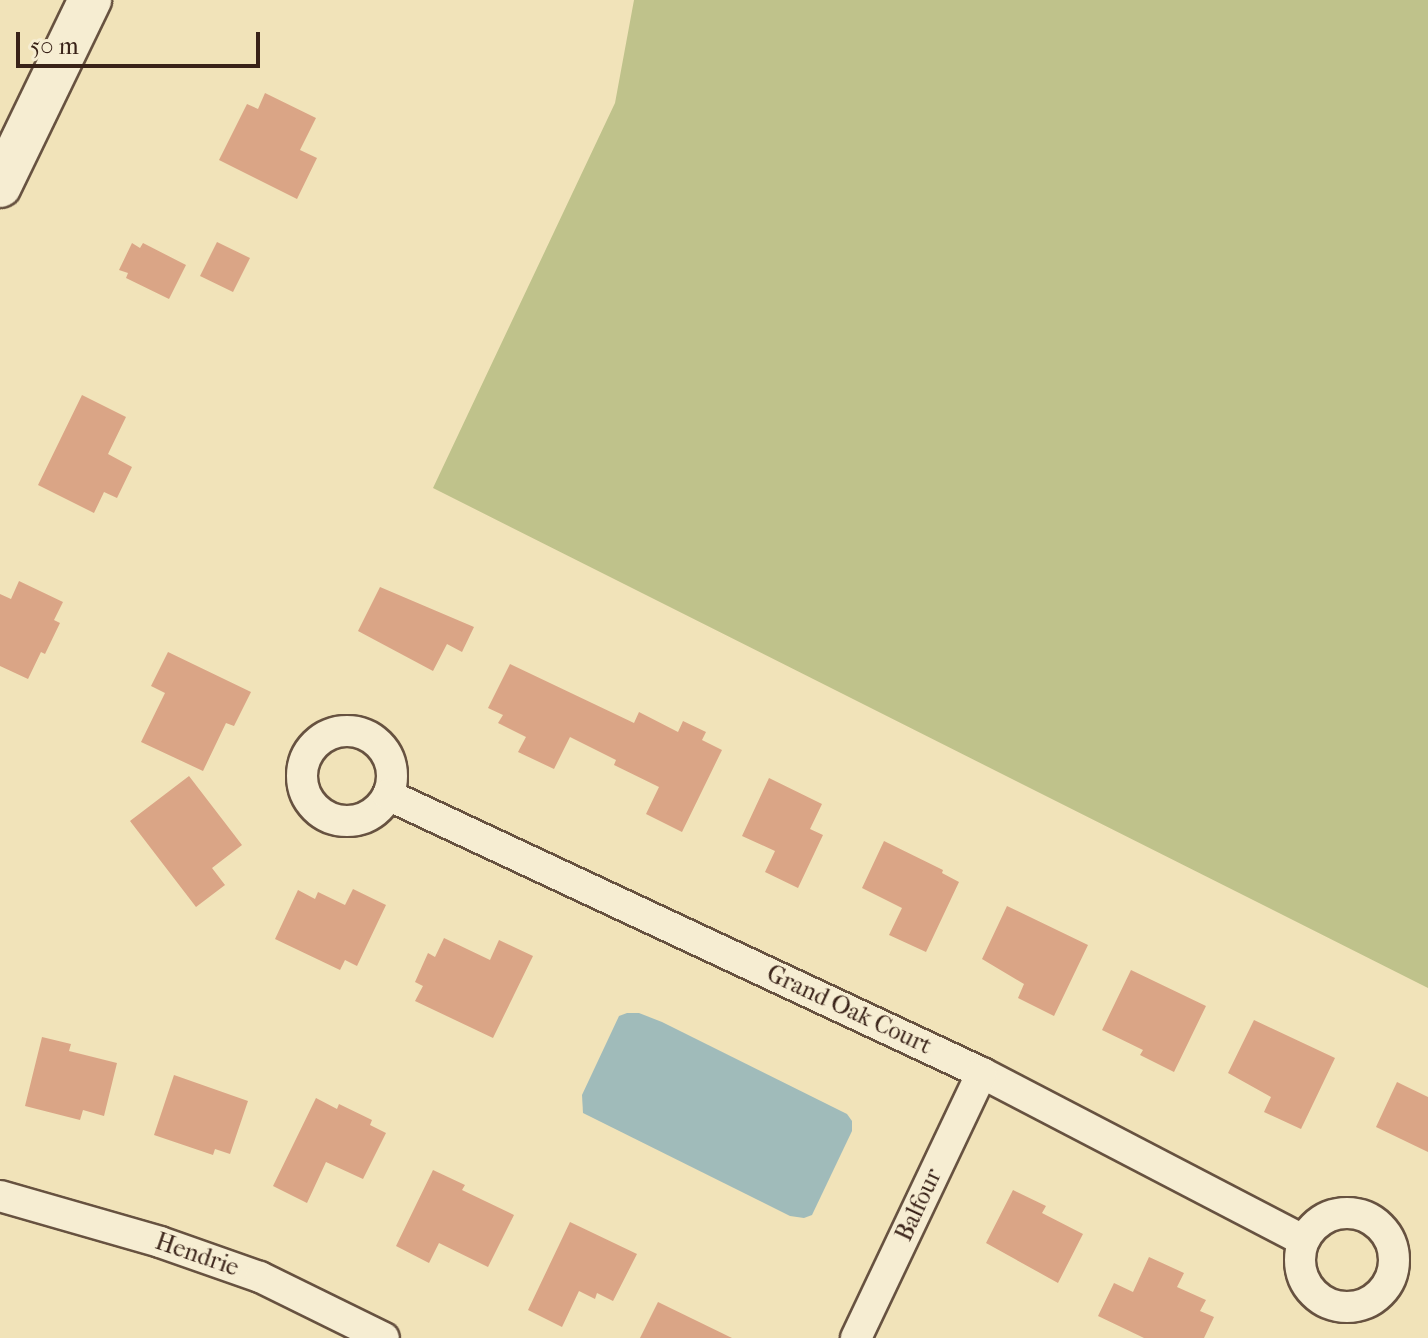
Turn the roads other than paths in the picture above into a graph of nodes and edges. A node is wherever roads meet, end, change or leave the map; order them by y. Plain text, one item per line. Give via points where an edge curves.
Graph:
1 (90, 0) edge
2 (0, 186) edge
3 (388, 795) dead end
4 (982, 1073) junction
5 (0, 1196) edge
6 (1303, 1240) dead end
7 (384, 1338) edge
8 (856, 1338) edge

1 - 2 main road
3 - 4 street, Grand Oak Court
4 - 6 street, Grand Oak Court
4 - 8 street, Balfour
5 - 7 street, Hendrie via 260,1277

